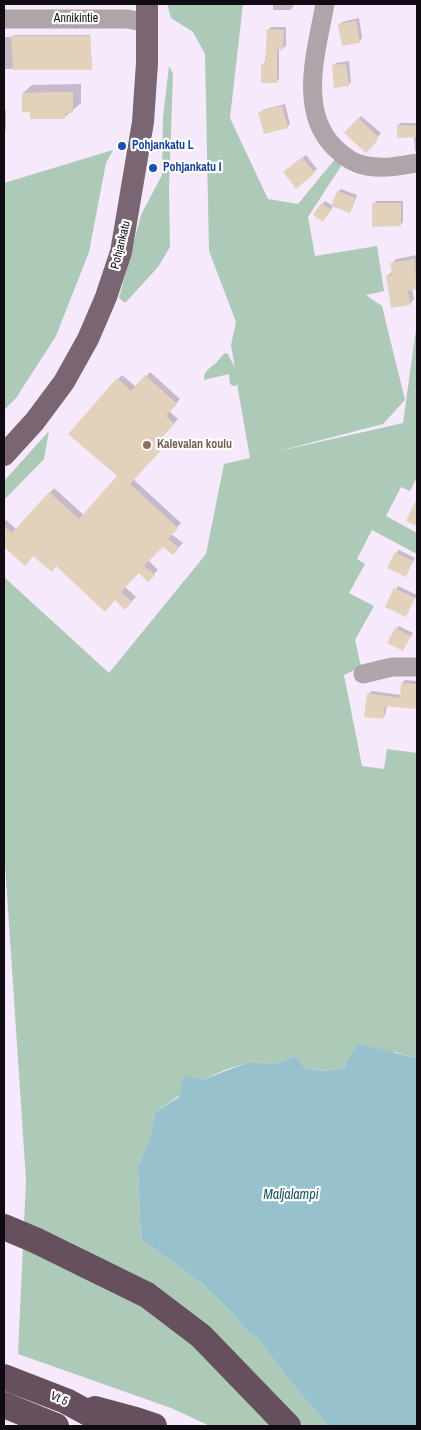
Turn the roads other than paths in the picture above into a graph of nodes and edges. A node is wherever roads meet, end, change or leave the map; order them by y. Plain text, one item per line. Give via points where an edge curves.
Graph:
1 (325, 4) edge
2 (147, 14) edge
3 (4, 19) edge
4 (417, 163) edge
5 (4, 455) edge
6 (417, 667) edge
7 (362, 674) dead end
8 (4, 1227) edge
9 (4, 1377) edge
10 (66, 1401) junction
11 (4, 1404) edge
12 (56, 1426) edge
13 (112, 1426) edge
14 (154, 1426) edge
15 (288, 1426) edge

1 - 4 street via 314,64 313,89 319,126 328,142 356,164 386,168
2 - 3 street, Annikintie via 128,20
2 - 5 main road, Pohjankatu via 144,122 121,252 88,339 64,382
6 - 7 street
8 - 15 highway via 147,1295 201,1336
9 - 10 highway, Vt 5
10 - 13 highway, Vt 5
10 - 14 highway
11 - 12 highway, Vt 5

